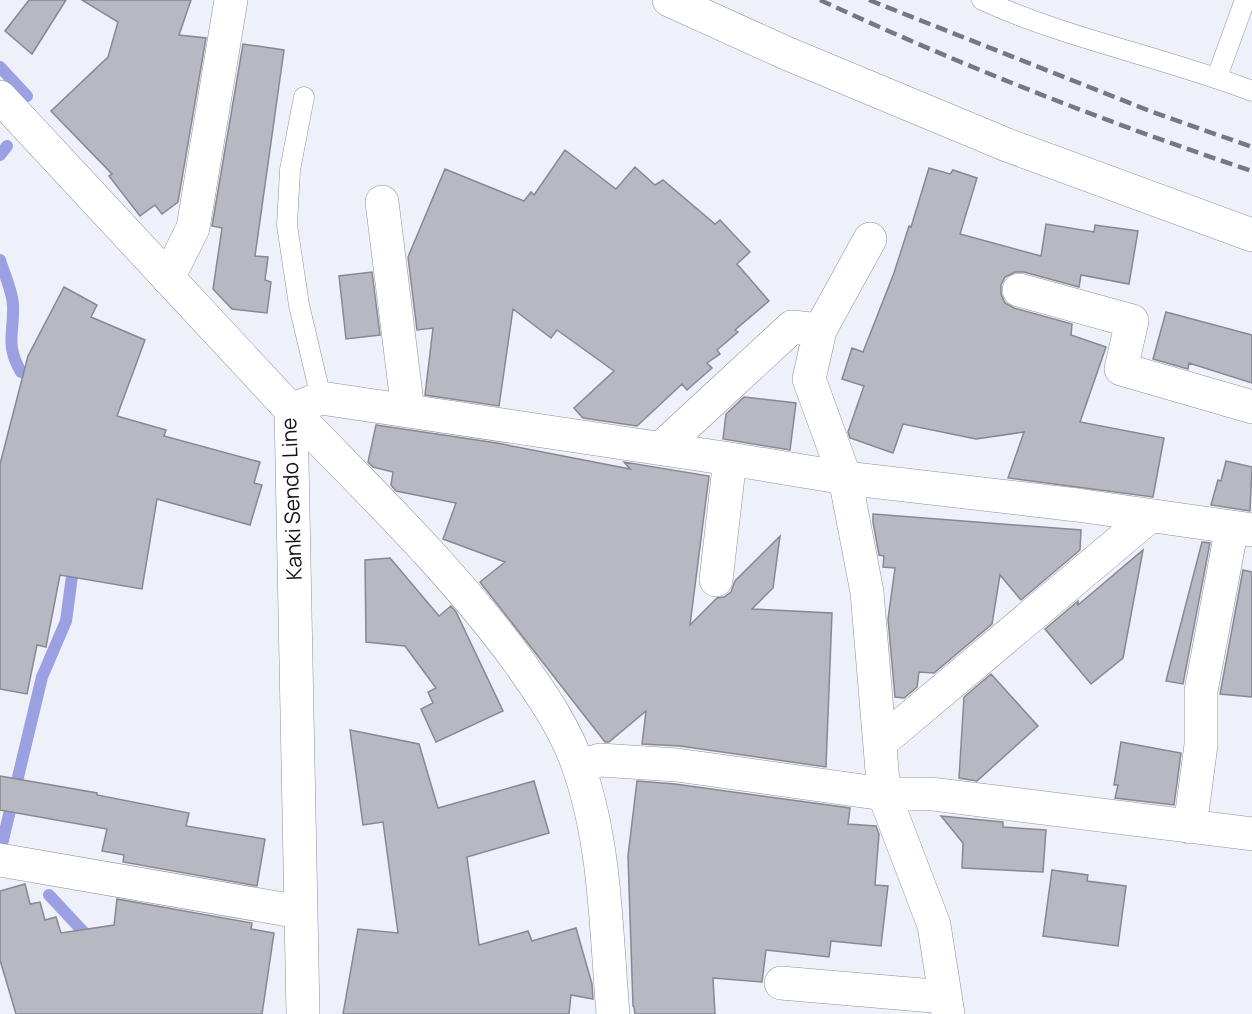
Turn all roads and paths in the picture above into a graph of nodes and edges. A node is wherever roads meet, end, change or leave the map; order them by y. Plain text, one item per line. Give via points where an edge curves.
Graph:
1 (231, 0) edge
2 (669, 0) edge
3 (982, 0) edge
4 (1245, 0) edge
5 (1217, 77) junction
6 (1252, 91) edge
7 (0, 97) edge
8 (304, 97) dead end
9 (382, 202) dead end
10 (1252, 235) edge
11 (870, 239) dead end
12 (168, 278) junction
13 (1019, 290) dead end
14 (820, 330) junction
15 (321, 398) junction
16 (1252, 407) edge
17 (291, 410) junction
18 (408, 411) junction
19 (661, 448) junction
20 (730, 459) junction
21 (845, 478) junction
22 (1150, 516) junction
23 (1242, 528) edge
24 (716, 580) dead end
25 (880, 743) junction
26 (579, 766) junction
27 (884, 794) junction
28 (1190, 827) junction
29 (1252, 834) edge
30 (0, 860) edge
31 (300, 912) junction
32 (781, 983) dead end
33 (947, 1006) edge
34 (303, 1014) edge
35 (613, 1014) edge

1 - 12 street via 193,228
2 - 10 street via 1007,145
3 - 5 lane via 1016,15
4 - 5 lane
5 - 6 lane
7 - 12 street, Kanki Sendo Line
8 - 15 lane via 290,170 287,225 299,305
9 - 18 street
11 - 14 street
12 - 17 street, Kanki Sendo Line
13 - 16 street via 1132,321 1121,369
14 - 19 street via 792,327
14 - 21 street via 809,379
15 - 17 street
15 - 18 street
17 - 26 street via 448,573 502,639 551,707
17 - 31 street, Kanki Sendo Line
18 - 19 street
19 - 20 street
20 - 21 street
20 - 24 street
21 - 22 street
21 - 25 street via 867,592
22 - 23 street
22 - 25 street
23 - 28 street via 1201,691 1201,745
25 - 27 street
26 - 27 street via 600,760 677,765
26 - 35 street via 600,860
27 - 28 street via 932,794
27 - 33 street via 934,925
28 - 29 street
30 - 31 street
31 - 34 street, Kanki Sendo Line
32 - 33 street

